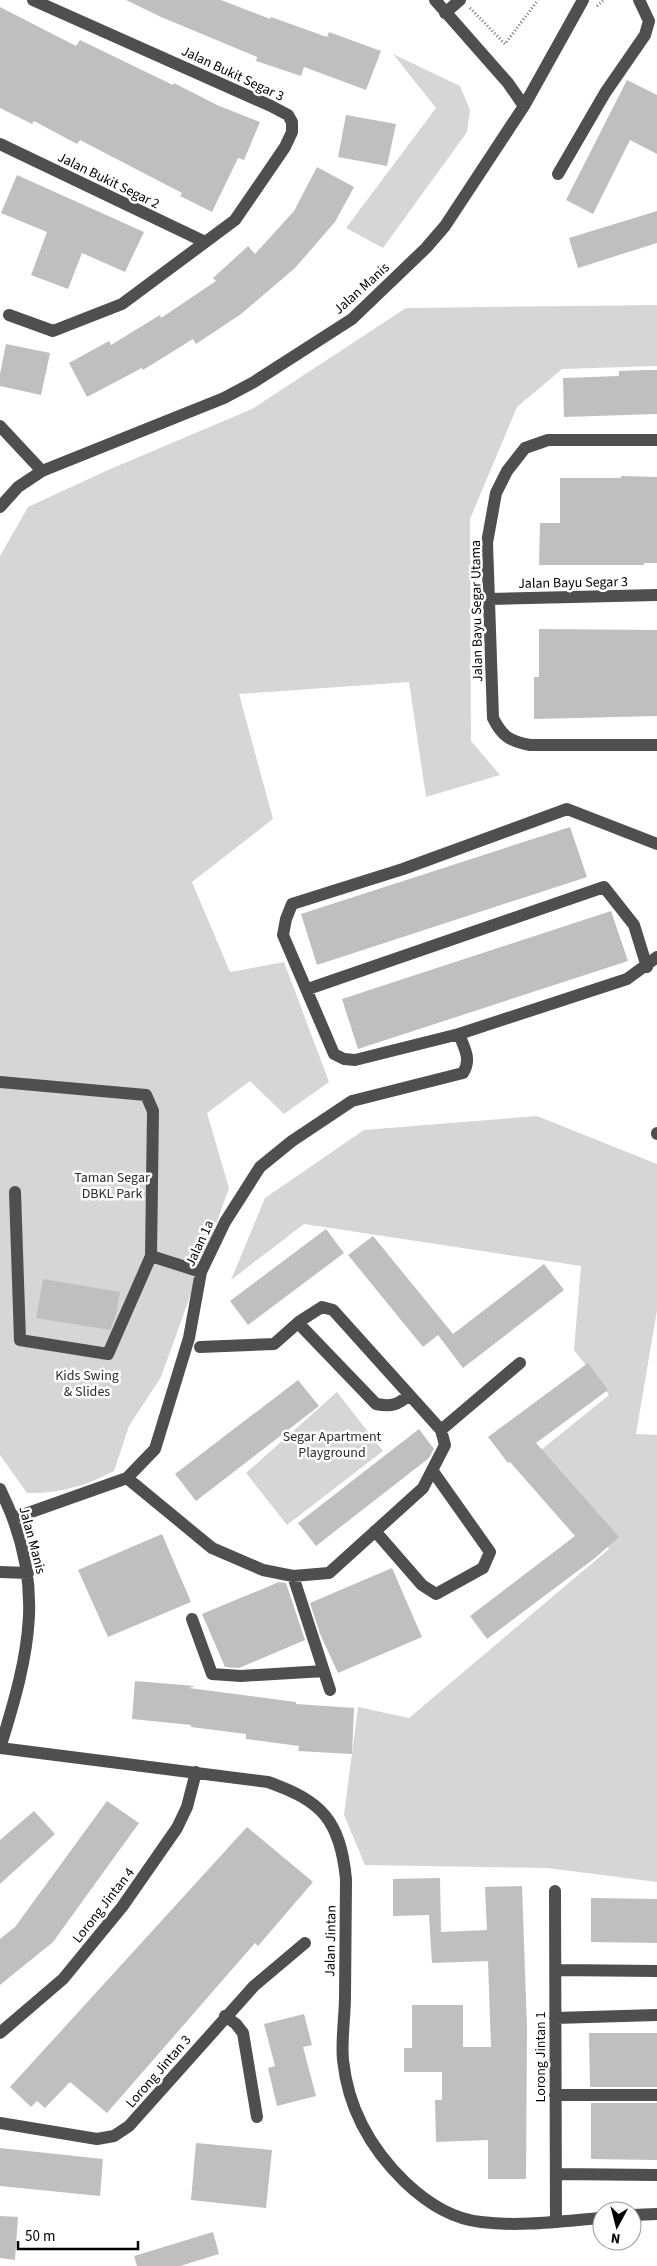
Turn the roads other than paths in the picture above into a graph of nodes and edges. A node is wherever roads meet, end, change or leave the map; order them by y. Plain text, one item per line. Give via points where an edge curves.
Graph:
1 (33, 0) edge
2 (434, 0) edge
3 (583, 0) edge
4 (639, 0) edge
5 (464, 3) edge
6 (445, 13) junction
7 (524, 106) junction
8 (0, 144) edge
9 (558, 174) dead end
10 (205, 242) junction
11 (9, 315) dead end
12 (0, 426) edge
13 (657, 440) edge
14 (42, 471) junction
15 (0, 507) edge
16 (657, 595) edge
17 (490, 599) junction
18 (657, 745) edge
19 (657, 844) edge
20 (657, 957) edge
21 (647, 967) junction
22 (308, 989) junction
23 (458, 1034) junction
24 (0, 1082) edge
25 (15, 1192) dead end
26 (151, 1256) junction
27 (200, 1272) junction
28 (300, 1322) junction
29 (200, 1347) dead end
30 (520, 1363) dead end
31 (409, 1395) junction
32 (441, 1430) junction
33 (432, 1470) junction
34 (128, 1478) junction
35 (0, 1489) edge
36 (14, 1518) junction
37 (376, 1531) junction
38 (0, 1572) edge
39 (28, 1573) junction
40 (293, 1576) junction
41 (192, 1619) dead end
42 (324, 1671) junction
43 (330, 1690) dead end
44 (0, 1748) edge
45 (196, 1772) junction
46 (555, 1891) dead end
47 (305, 1943) dead end
48 (555, 1970) junction
49 (657, 1971) edge
50 (225, 2016) junction
51 (657, 2016) edge
52 (555, 2018) junction
53 (0, 2033) edge
54 (555, 2095) junction
55 (657, 2096) edge
56 (256, 2117) dead end
57 (0, 2123) edge
58 (556, 2174) junction
59 (657, 2175) edge
60 (657, 2214) edge
61 (642, 2215) edge
62 (592, 2219) edge
63 (556, 2222) junction

1 - 10 street, Jalan Bukit Segar 3 via 288,116 292,132 286,147 235,220
2 - 6 street
3 - 7 street, Jalan Manis
4 - 9 street via 649,21 645,35 605,93
5 - 6 street
6 - 7 street via 508,83
7 - 14 street, Jalan Manis via 445,226 352,319 224,398
8 - 10 street, Jalan Bukit Segar 2
10 - 11 street, Jalan Bukit Segar 3 via 122,304 52,331
12 - 14 street
13 - 17 street, Jalan Bayu Segar Utama via 548,440 525,448 507,471 496,493 487,543
14 - 15 street, Jalan Manis via 18,487
16 - 17 street, Jalan Bayu Segar 3
17 - 18 street, Jalan Bayu Segar Utama via 493,718 500,732 516,742 530,745
19 - 22 street via 566,809 403,869 292,904 283,935
20 - 21 street
21 - 22 street via 634,925 604,887
21 - 23 street via 627,979
22 - 23 street via 334,1054 344,1059 355,1060
23 - 27 street, Jalan 1a via 468,1058 468,1066 463,1073 352,1101 260,1167 225,1222
24 - 26 street via 146,1095 153,1111
25 - 26 street via 20,1340 108,1354
26 - 27 street
27 - 34 street, Jalan 1a via 189,1338 155,1449
28 - 29 street via 274,1344
28 - 31 street via 376,1404 399,1404
28 - 31 street via 322,1306 333,1310
30 - 32 street
31 - 32 street
32 - 33 street via 444,1445
33 - 37 street via 423,1488
33 - 37 street via 490,1552 483,1568 436,1594 422,1585
34 - 36 street, Jalan 1a
34 - 40 street via 212,1548 263,1570
35 - 36 street, Jalan Manis
36 - 39 street, Jalan Manis
37 - 40 street via 329,1573
38 - 39 street
39 - 44 street, Jalan Manis via 27,1638
40 - 42 street
41 - 42 street via 212,1674 241,1676
42 - 43 street
44 - 45 street, Jalan Jintan
45 - 53 street, Lorong Jintan 4 via 187,1807 177,1828 122,1907 63,1979
45 - 63 street, Jalan Jintan via 268,1782 297,1793 318,1807 335,1829 344,1853 346,1879 343,2060 358,2118 390,2168 435,2206 458,2217 503,2224
46 - 48 street, Lorong Jintan 1
47 - 50 street, Lorong Jintan 3 via 254,1986
48 - 49 street
48 - 52 street, Lorong Jintan 1
50 - 56 street via 243,2033
50 - 57 street, Lorong Jintan 3 via 129,2126 114,2136 97,2138
51 - 52 street
52 - 54 street, Lorong Jintan 1
54 - 55 street
54 - 58 street, Lorong Jintan 1
58 - 59 street
58 - 63 street, Lorong Jintan 1
60 - 61 street
62 - 63 street, Jalan Jintan

